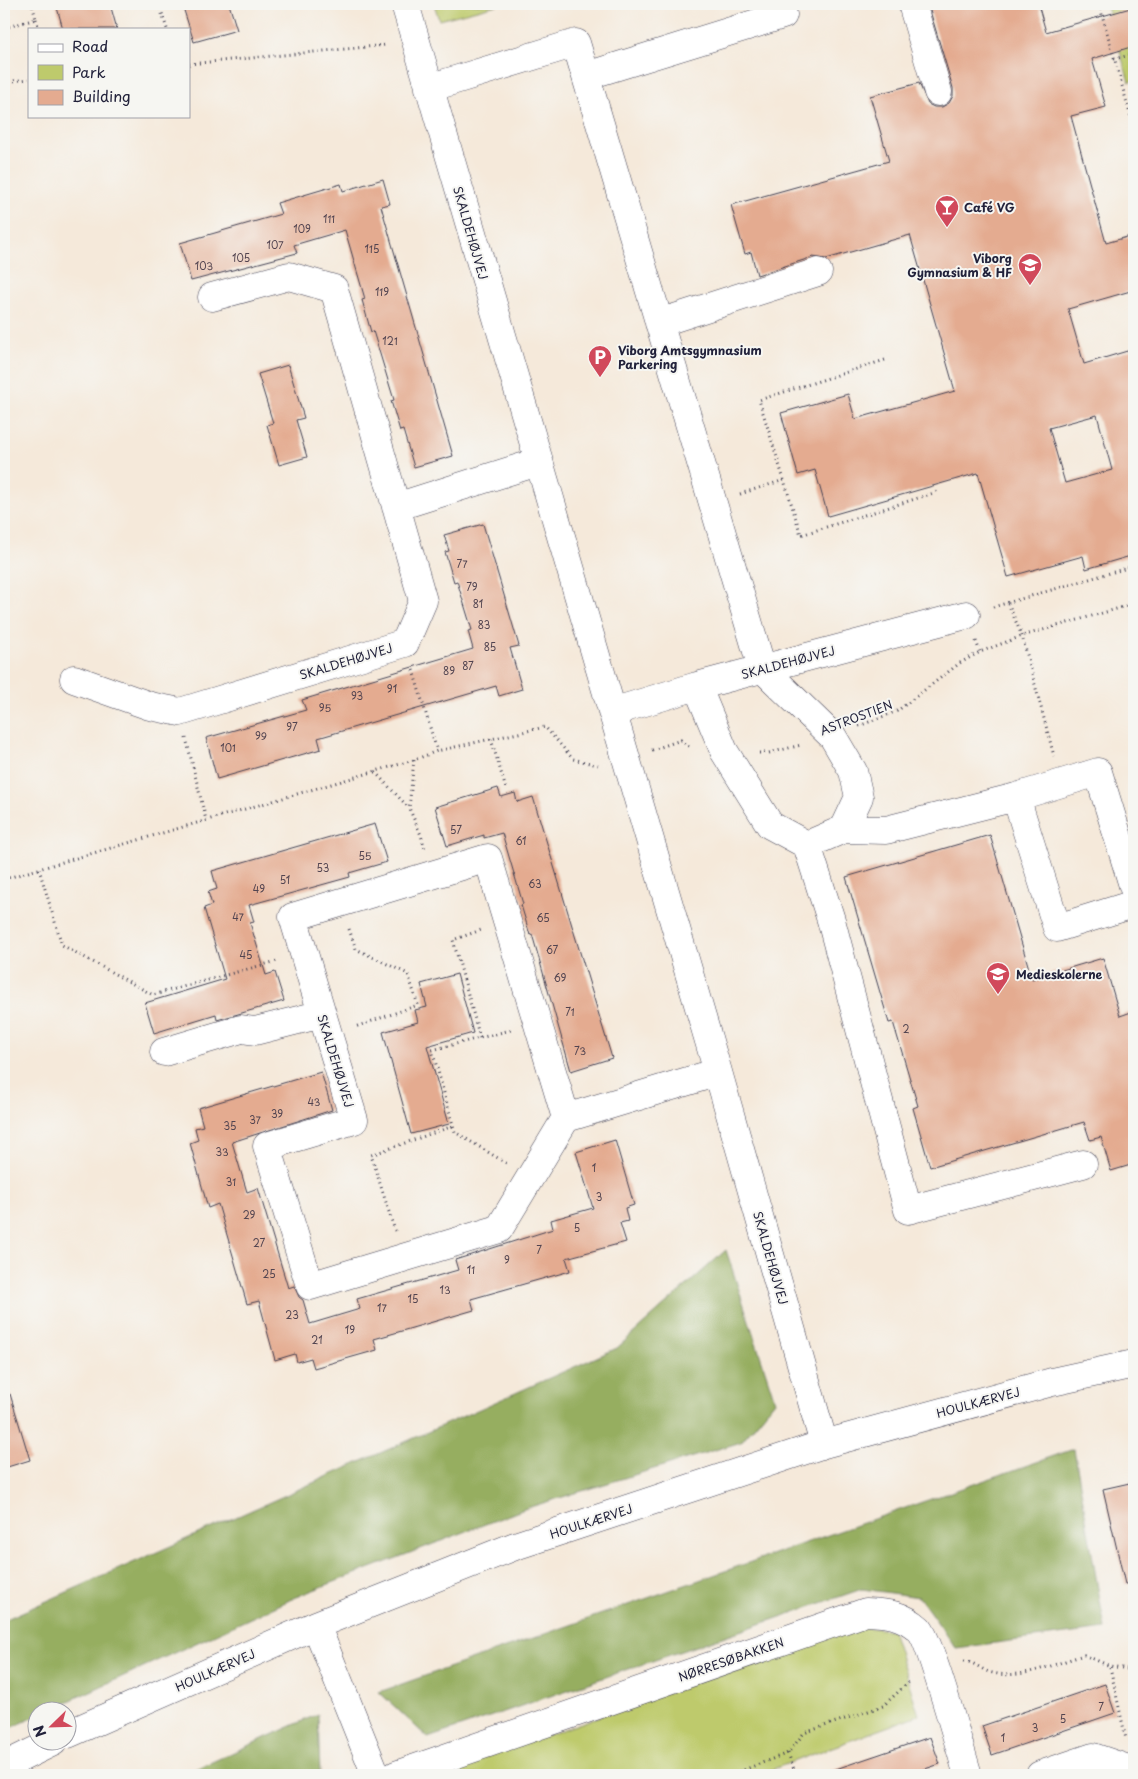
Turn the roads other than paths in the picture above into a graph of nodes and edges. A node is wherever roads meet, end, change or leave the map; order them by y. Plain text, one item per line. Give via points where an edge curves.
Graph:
1 (405, 4) edge
2 (912, 4) edge
3 (783, 14) dead end
4 (586, 76) junction
5 (429, 88) junction
6 (938, 92) dead end
7 (818, 272) dead end
8 (212, 297) dead end
9 (660, 323) junction
10 (538, 462) junction
11 (396, 508) junction
12 (966, 615) road end
13 (762, 668) junction
14 (74, 679) dead end
15 (698, 686) junction
16 (612, 712) junction
17 (1016, 796) junction
18 (844, 829) junction
19 (807, 846) junction
20 (1134, 889) edge
21 (1134, 904) edge
22 (325, 1025) junction
23 (164, 1052) dead end
24 (718, 1072) junction
25 (566, 1118) junction
26 (1083, 1164) dead end
27 (1134, 1364) edge
28 (824, 1444) junction
29 (316, 1625) junction
30 (78, 1730) edge
31 (33, 1752) edge
32 (4, 1766) edge
33 (1134, 1771) edge
34 (376, 1775) edge
35 (396, 1775) edge
36 (968, 1775) edge
37 (1040, 1775) edge

1 - 5 street, SKALDEHØJVEJ
2 - 6 street
3 - 4 street
4 - 5 street via 576,43
4 - 9 street
5 - 10 street, SKALDEHØJVEJ
7 - 9 street
8 - 11 street, SKALDEHØJVEJ via 289,276 334,289
9 - 13 street
10 - 11 street
10 - 16 street, SKALDEHØJVEJ
11 - 14 street, SKALDEHØJVEJ via 423,602 405,643 180,712 150,706
12 - 13 street, SKALDEHØJVEJ
13 - 15 street, SKALDEHØJVEJ
13 - 18 street via 834,737 853,771 859,797
15 - 16 street, SKALDEHØJVEJ
15 - 19 street via 724,751 770,825
16 - 24 street, SKALDEHØJVEJ
17 - 18 street via 886,830
17 - 20 street via 1098,772
17 - 21 street via 1057,928
18 - 19 street
19 - 26 street via 831,920 908,1210
22 - 23 street via 255,1031 241,1029
22 - 25 street, SKALDEHØJVEJ via 292,917 488,858
22 - 25 street, SKALDEHØJVEJ via 354,1120 267,1146 310,1286 499,1229
24 - 25 street
24 - 28 street, SKALDEHØJVEJ
27 - 28 street, HOULKÆRVEJ via 1052,1382
28 - 29 street, HOULKÆRVEJ via 515,1546
29 - 30 street, HOULKÆRVEJ
29 - 34 street
31 - 32 street
33 - 37 street via 1093,1758
35 - 36 street, NØRRESØBAKKEN via 866,1612 896,1614 921,1630

